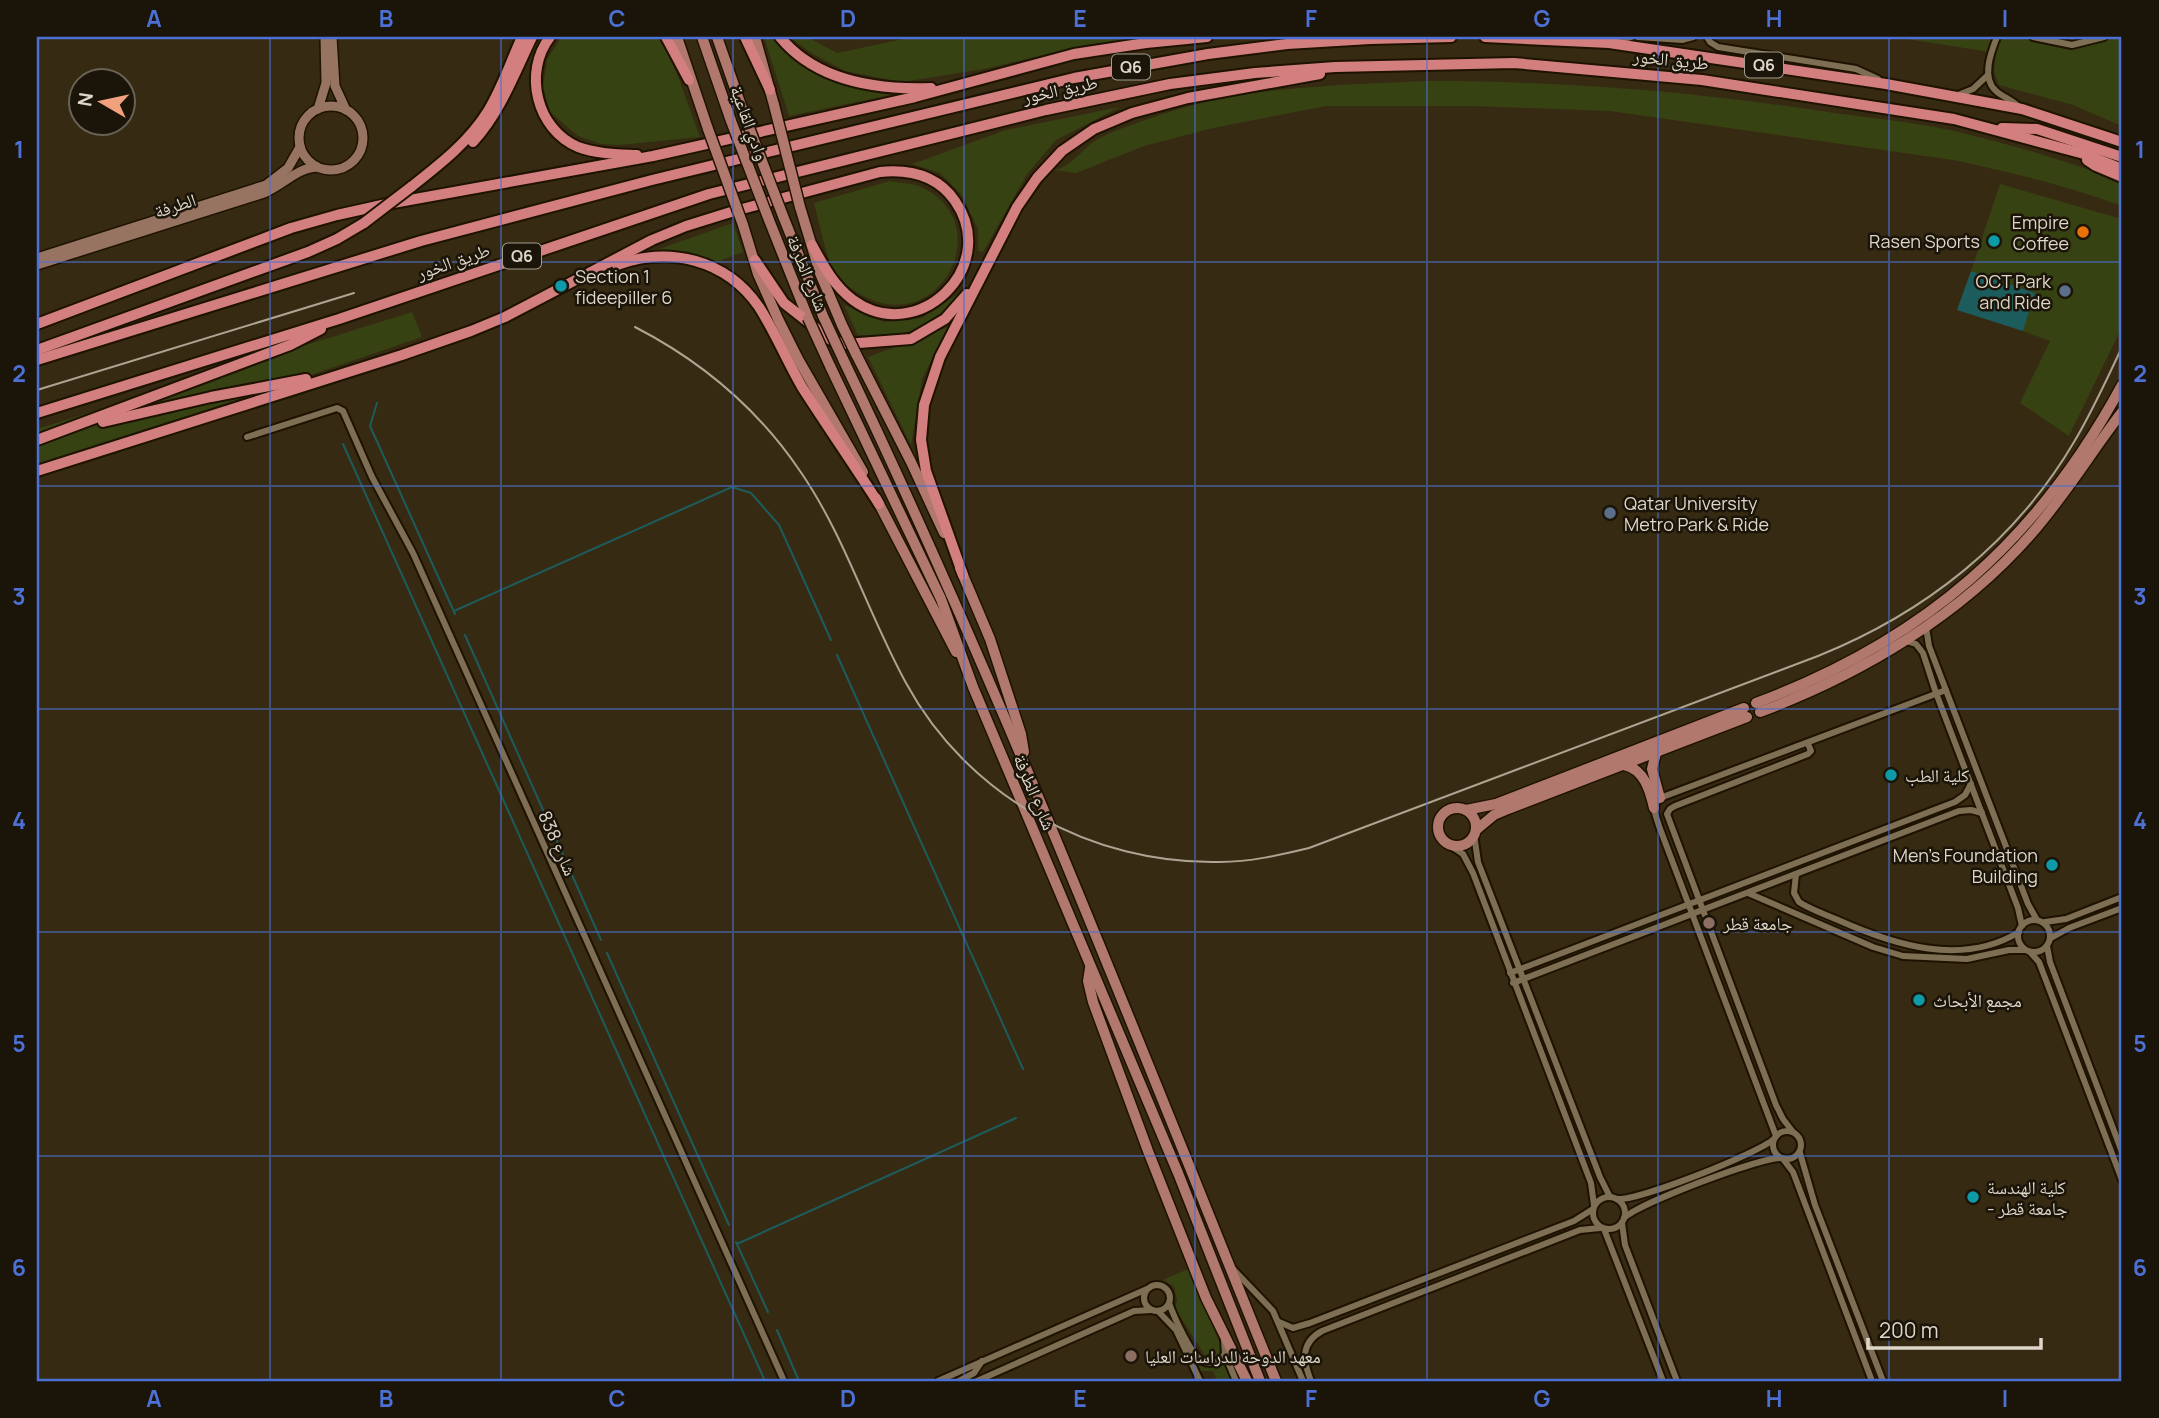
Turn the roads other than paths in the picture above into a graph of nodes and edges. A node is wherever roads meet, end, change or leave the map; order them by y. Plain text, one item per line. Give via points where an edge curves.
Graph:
1 (325, 37) edge
2 (332, 37) edge
3 (522, 37) edge
4 (532, 37) edge
5 (550, 37) edge
6 (666, 37) edge
7 (677, 37) edge
8 (702, 37) edge
9 (717, 37) edge
10 (745, 37) edge
11 (755, 37) edge
12 (780, 37) edge
13 (1207, 37) edge
14 (1292, 37) edge
15 (1451, 37) edge
16 (1485, 37) edge
17 (1631, 37) edge
18 (1638, 37) edge
19 (1693, 37) edge
20 (1707, 37) edge
21 (1997, 37) edge
22 (2034, 37) edge
23 (2104, 37) edge
24 (1315, 42) junction
25 (1609, 43) junction
26 (1335, 67) junction
27 (1988, 75) junction
28 (689, 80) junction
29 (1886, 84) junction
30 (944, 87) junction
31 (770, 90) junction
32 (1955, 96) junction
33 (318, 109) junction
34 (2021, 109) junction
35 (346, 110) junction
36 (1996, 130) junction
37 (2122, 142) edge
38 (300, 147) junction
39 (2084, 154) junction
40 (653, 156) junction
41 (2122, 157) edge
42 (317, 167) junction
43 (2122, 169) edge
44 (428, 174) junction
45 (2122, 177) edge
46 (783, 216) joint
47 (769, 220) joint
48 (812, 244) junction
49 (37, 258) edge
50 (755, 260) junction
51 (37, 265) edge
52 (987, 266) junction
53 (584, 277) junction
54 (339, 319) junction
55 (37, 324) edge
56 (37, 350) edge
57 (37, 360) edge
58 (349, 372) junction
59 (2122, 385) edge
60 (2122, 412) edge
61 (37, 413) edge
62 (59, 432) junction
63 (247, 437) dead end
64 (37, 440) edge
65 (37, 471) edge
66 (879, 504) junction
67 (963, 575) junction
68 (1926, 627) junction
69 (1905, 641) junction
70 (973, 687) junction
71 (1946, 690) junction
72 (1936, 694) junction
73 (1808, 744) junction
74 (1656, 753) junction
75 (1025, 763) junction
76 (1624, 765) junction
77 (1971, 784) junction
78 (1657, 803) junction
79 (1466, 810) junction
80 (1982, 813) junction
81 (1475, 833) junction
82 (1451, 845) junction
83 (1685, 863) junction
84 (1675, 868) junction
85 (1796, 874) junction
86 (1484, 878) junction
87 (1476, 881) junction
88 (1748, 893) junction
89 (2122, 897) edge
90 (1699, 899) junction
91 (1688, 903) junction
92 (2122, 908) edge
93 (1703, 910) junction
94 (1692, 914) junction
95 (2040, 921) junction
96 (2020, 929) junction
97 (2051, 938) junction
98 (2047, 946) junction
99 (2028, 951) junction
100 (1090, 967) junction
101 (1519, 969) junction
102 (1510, 973) junction
103 (1523, 979) junction
104 (1513, 982) junction
105 (1793, 1132) junction
106 (1775, 1138) junction
107 (2122, 1152) edge
108 (1800, 1153) junction
109 (1782, 1158) junction
110 (2122, 1180) edge
111 (1613, 1198) junction
112 (1594, 1207) junction
113 (1623, 1221) junction
114 (1602, 1228) junction
115 (1229, 1266) junction
116 (1400, 1288) junction
117 (1147, 1290) junction
118 (1380, 1296) junction
119 (1405, 1298) junction
120 (1169, 1303) junction
121 (1384, 1307) junction
122 (1348, 1308) junction
123 (1155, 1310) junction
124 (1321, 1319) junction
125 (1350, 1320) junction
126 (1279, 1322) junction
127 (1325, 1329) junction
128 (1224, 1338) junction
129 (1868, 1345) junction
130 (1859, 1348) junction
131 (1225, 1354) junction
132 (982, 1361) junction
133 (1878, 1371) junction
134 (1870, 1378) edge
135 (784, 1381) edge
136 (938, 1381) edge
137 (959, 1381) edge
138 (977, 1381) edge
139 (1200, 1381) edge
140 (1236, 1381) edge
141 (1247, 1381) edge
142 (1260, 1381) edge
143 (1276, 1381) edge
144 (1303, 1381) edge
145 (1311, 1381) edge
146 (1663, 1381) edge
147 (1677, 1381) edge
148 (1883, 1381) edge

1 - 33 street via 326,83
2 - 35 street via 335,86
3 - 44 highway via 488,111 466,140
4 - 44 highway via 489,124 457,157
5 - 40 highway via 537,67 536,91 543,114 557,134 596,153
6 - 28 highway
7 - 28 main road
8 - 47 main road, وادي القاعية, bridge
9 - 46 main road, وادي القاعية, bridge
10 - 31 highway
11 - 31 main road
12 - 30 highway via 807,61 833,75 884,87
13 - 30 highway via 1074,54
14 - 24 highway
15 - 24 highway, طريق الخور / Q6
16 - 25 highway, طريق الخور / Q6
17 - 25 street
18 - 19 street
20 - 29 street via 1718,47 1856,69
21 - 27 street
22 - 23 street via 2072,45
24 - 57 highway, طريق الخور / Q6 via 1208,54 1074,78 652,180 421,240
25 - 29 highway, طريق الخور / Q6
26 - 36 highway, طريق الخور / Q6 via 1514,63 1608,70 1702,79 1954,119
26 - 52 highway via 1319,75 1165,103 1094,130 1062,152 1037,178 1017,206
26 - 54 highway, طريق الخور / Q6 via 1170,84 1035,112 722,190
27 - 32 street via 1973,89
27 - 34 street via 1994,89
28 - 50 main road, bridge
29 - 32 highway, طريق الخور / Q6
30 - 40 highway
31 - 48 main road, bridge
32 - 34 highway, طريق الخور / Q6
33 - 35 street
33 - 38 street via 301,127
34 - 37 highway, طريق الخور / Q6
35 - 42 street via 361,127 361,150 345,167
36 - 39 highway, طريق الخور / Q6
36 - 41 highway via 2037,129
38 - 42 street
38 - 49 street, الطرفة via 288,168 266,185
39 - 43 highway, طريق الخور / Q6
39 - 45 highway via 2092,165
40 - 55 highway via 337,215
42 - 51 street, الطرفة via 303,169 264,193
44 - 56 highway, bridge via 337,239
46 - 75 main road, شارع الطرفة, bridge via 823,316 927,536
47 - 70 main road, شارع الطرفة, bridge via 808,318 940,599
48 - 53 highway via 830,276 851,299 883,314 900,314 917,311 947,292 965,262 968,244 960,209 950,193 918,173 899,170 687,226
48 - 67 main road, bridge via 842,325
50 - 52 highway via 784,303 831,340 846,344 911,339 935,327 956,309
50 - 66 main road via 798,359
52 - 67 highway via 933,373 922,423 926,471
53 - 58 highway via 505,317
53 - 66 highway via 638,259 667,256 710,265 738,284 760,310 802,387
54 - 61 highway, طريق الخور / Q6
54 - 62 highway via 290,345
58 - 62 highway
58 - 65 highway
59 - 69 main road via 2052,493 1980,572 1892,637 1758,708 1821,687
60 - 68 main road via 2023,543
62 - 64 highway
63 - 135 street, شارع 838 via 337,408 343,411 413,553
66 - 70 main road
67 - 75 main road via 1011,702
68 - 69 main road
68 - 71 street
69 - 72 street via 1922,650
70 - 100 main road, شارع الطرفة
71 - 72 street
71 - 95 street via 2028,904
72 - 73 street
72 - 77 street
73 - 78 street
73 - 83 street via 1808,754 1670,809 1668,820
74 - 76 main road
74 - 78 main road via 1652,769
74 - 79 main road via 1745,712 1496,804
75 - 115 main road, شارع الطرفة
76 - 78 main road via 1642,775
76 - 81 main road via 1501,812
77 - 80 street
77 - 90 street via 1955,802
78 - 84 street
79 - 81 main road via 1474,818
79 - 82 main road via 1451,808 1439,820 1440,837
80 - 85 street via 1959,811
80 - 96 street via 2018,908
81 - 82 main road via 1465,844
81 - 86 street
82 - 87 street via 1463,854
83 - 84 street
83 - 90 street
84 - 91 street
85 - 88 street
85 - 96 street via 1794,893 1799,902 1890,942 1955,950 2000,942
86 - 87 street
86 - 101 street
87 - 102 street
88 - 93 street
88 - 99 street via 1903,956 1967,959
89 - 95 street via 2058,921
90 - 91 street
90 - 93 street
91 - 94 street
91 - 101 street
92 - 97 street
93 - 94 street
93 - 105 street via 1776,1105
94 - 103 street
94 - 106 street
95 - 96 street via 2028,921
95 - 97 street via 2050,930
96 - 99 street via 2019,942
97 - 98 street
98 - 99 street via 2038,952
98 - 107 street
99 - 110 street via 2039,962
100 - 128 main road via 1088,986 1099,1018
100 - 142 main road, شارع الطرفة
101 - 102 street
101 - 103 street
102 - 104 street
103 - 104 street
103 - 111 street via 1600,1177
104 - 112 street via 1591,1183
105 - 106 street via 1782,1131
105 - 108 street via 1801,1139
106 - 109 street via 1774,1151
106 - 111 street via 1753,1153 1640,1196
108 - 109 street
108 - 129 street
109 - 113 street via 1761,1160 1659,1199 1634,1210
109 - 130 street via 1795,1177
111 - 112 street via 1603,1198
111 - 113 street via 1624,1207
112 - 114 street via 1593,1219
112 - 116 street via 1574,1221
113 - 114 street via 1615,1229
113 - 147 street via 1625,1245
114 - 119 street via 1580,1230
114 - 146 street
115 - 126 street, شارع الطرفة via 1268,1304
115 - 143 main road, شارع الطرفة
116 - 118 street
116 - 119 street
117 - 120 street via 1164,1286
117 - 123 street via 1145,1302
117 - 132 street
118 - 121 street
118 - 122 street
119 - 121 street
120 - 123 street
120 - 131 street via 1199,1360 1215,1363
121 - 125 street
122 - 124 street
122 - 125 street
123 - 138 street via 1134,1311
123 - 139 street via 1176,1330
124 - 126 street via 1293,1328
124 - 127 street
125 - 127 street
126 - 144 street, شارع الطرفة
127 - 145 street via 1311,1338 1305,1349
128 - 131 street
128 - 141 main road
129 - 130 street
129 - 133 street
130 - 134 street
131 - 140 street
132 - 136 street
132 - 137 street via 974,1373
133 - 134 street
133 - 148 street

